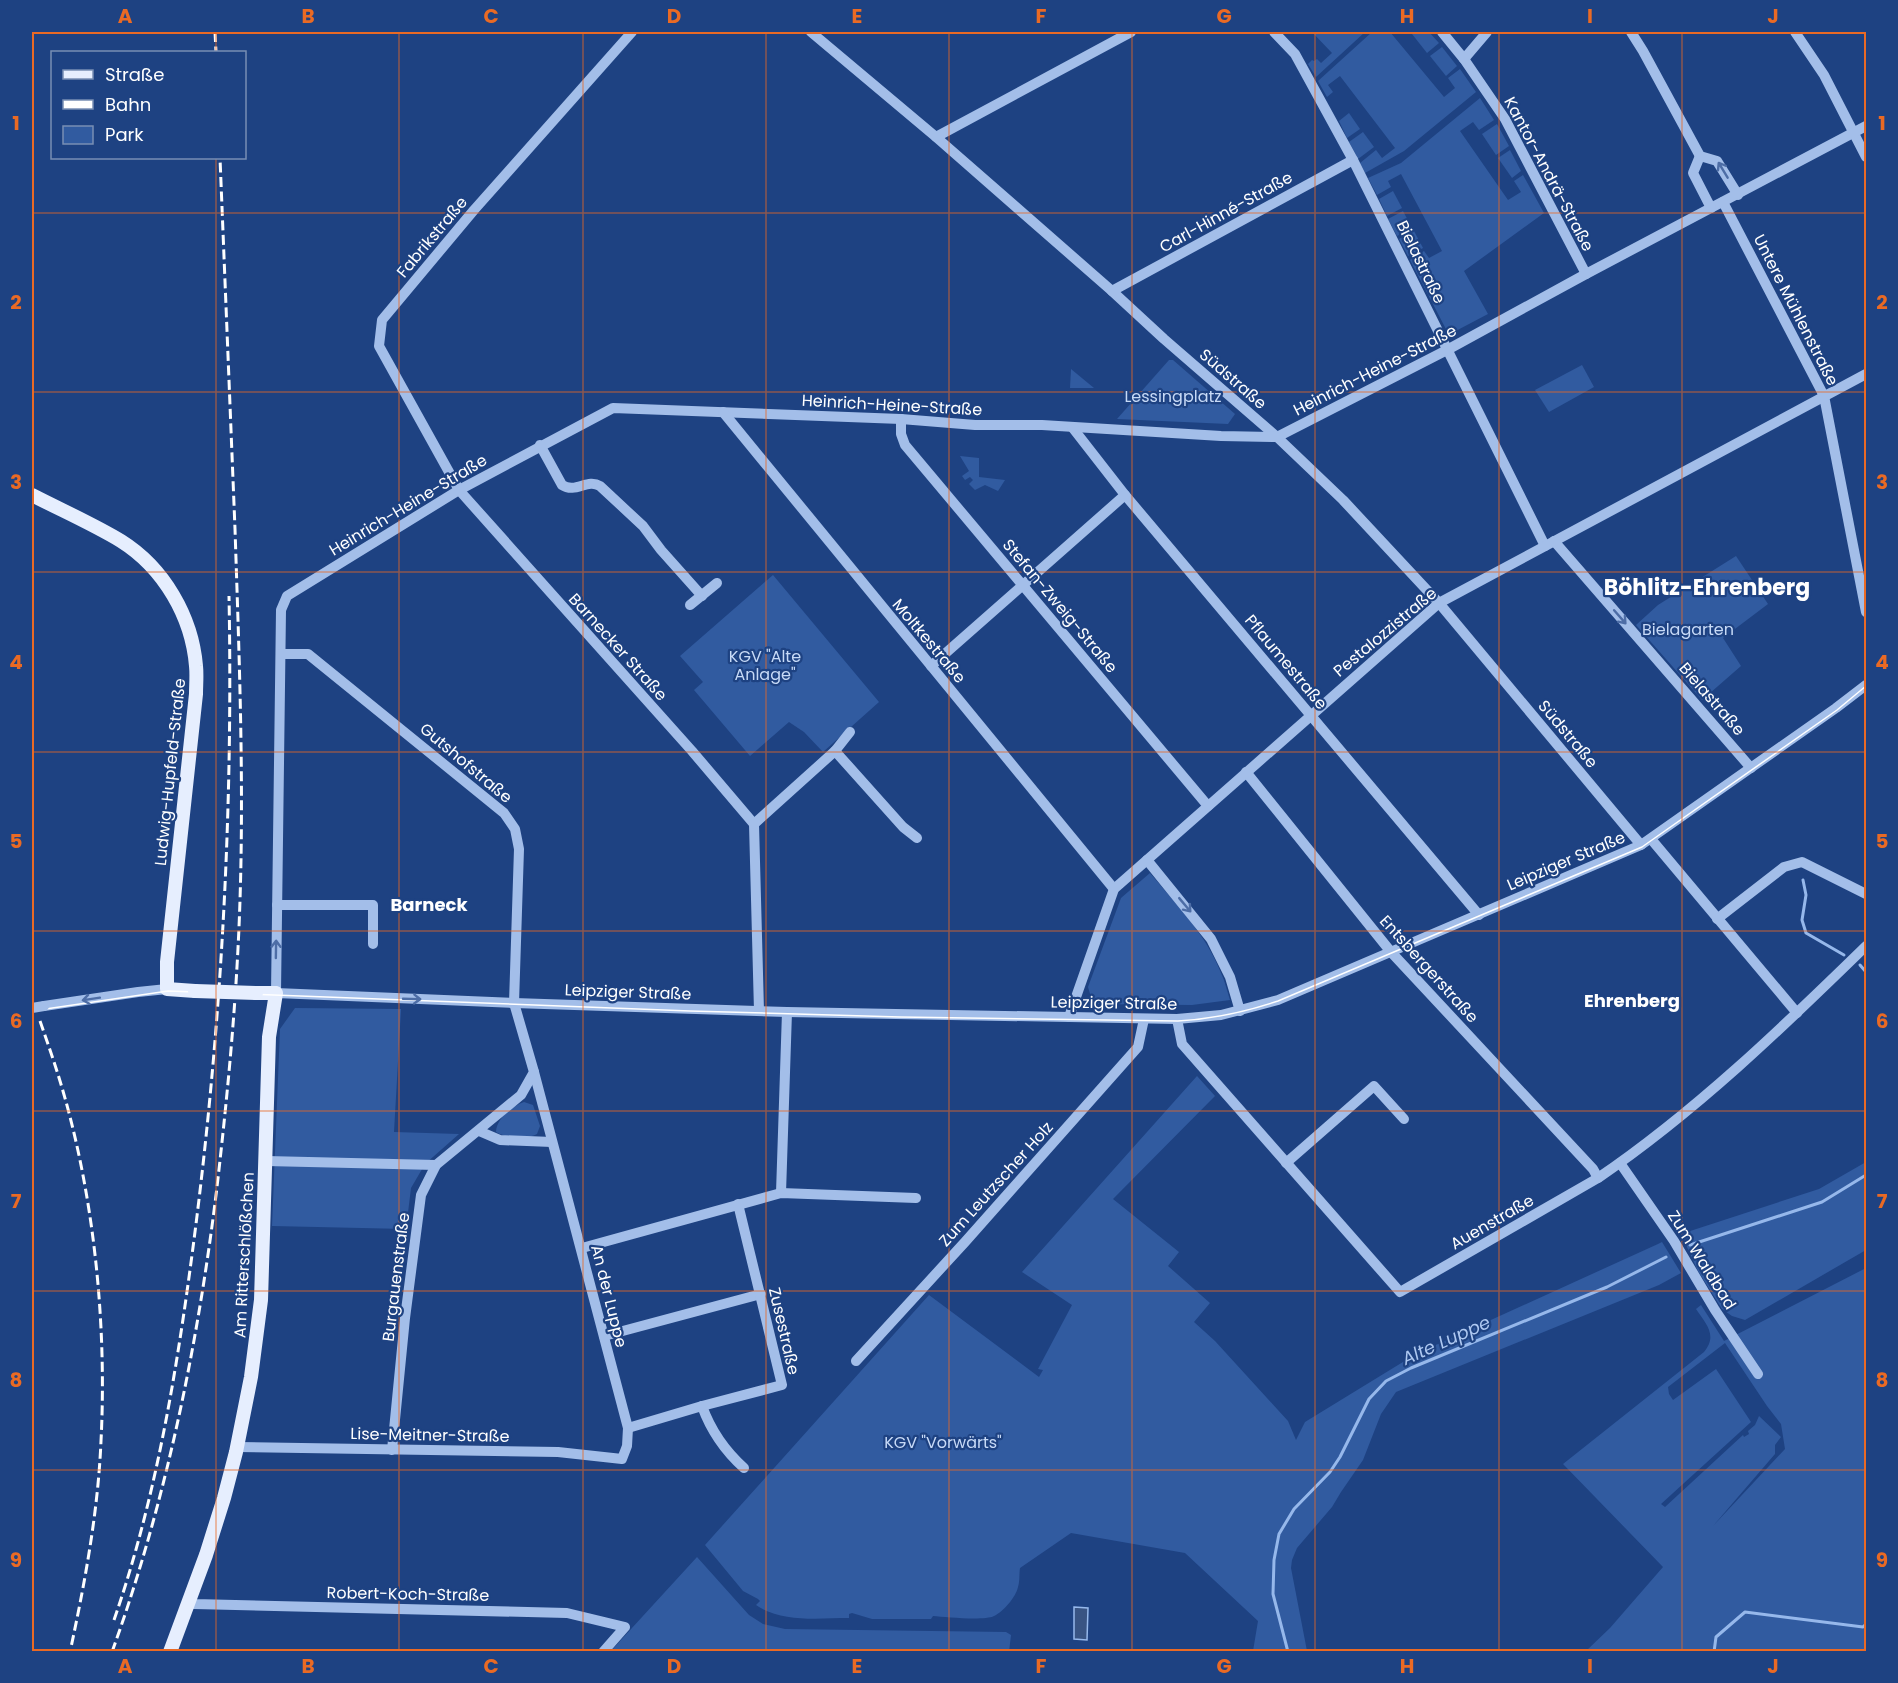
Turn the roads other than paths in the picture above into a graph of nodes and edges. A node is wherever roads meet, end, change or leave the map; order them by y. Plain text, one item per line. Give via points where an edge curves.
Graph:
1 (632, 32) edge
2 (811, 32) edge
3 (1131, 32) edge
4 (1274, 32) edge
5 (1442, 32) edge
6 (1487, 32) edge
7 (1631, 32) edge
8 (1795, 32) edge
9 (1464, 59) junction
10 (1866, 126) edge
11 (1854, 133) junction
12 (936, 137) junction
13 (1700, 156) junction
14 (1866, 157) edge
15 (1353, 160) junction
16 (1738, 195) junction
17 (1723, 202) junction
18 (1711, 208) junction
19 (1586, 274) junction
20 (1112, 291) junction
21 (1447, 350) junction
22 (1866, 374) edge
23 (1824, 396) junction
24 (723, 412) junction
25 (901, 419) junction
26 (1071, 427) junction
27 (1277, 437) junction
28 (540, 445) junction
29 (459, 490) junction
30 (32, 495) edge
31 (1125, 495) junction
32 (1550, 544) junction
33 (717, 583) dead end
34 (1023, 585) junction
35 (702, 596) junction
36 (1439, 603) junction
37 (690, 605) dead end
38 (1866, 612) edge
39 (281, 654) junction
40 (931, 666) junction
41 (1866, 685) edge
42 (1311, 715) junction
43 (850, 732) dead end
44 (835, 751) junction
45 (1751, 768) junction
46 (1246, 772) junction
47 (1208, 806) junction
48 (754, 824) junction
49 (916, 838) dead end
50 (1646, 842) junction
51 (1147, 860) junction
52 (1114, 889) junction
53 (1866, 894) edge
54 (277, 905) junction
55 (1479, 915) junction
56 (1717, 919) junction
57 (373, 944) dead end
58 (1391, 952) junction
59 (1864, 953) edge
60 (167, 989) junction
61 (276, 993) junction
62 (514, 1003) junction
63 (32, 1008) edge
64 (759, 1011) junction
65 (1240, 1011) junction
66 (787, 1012) junction
67 (1797, 1013) junction
68 (1069, 1017) junction
69 (1144, 1018) junction
70 (1176, 1019) junction
71 (534, 1072) junction
72 (1404, 1119) dead end
73 (479, 1131) junction
74 (552, 1142) junction
75 (266, 1161) junction
76 (1286, 1163) junction
77 (1620, 1163) junction
78 (436, 1165) junction
79 (1598, 1178) junction
80 (780, 1193) junction
81 (916, 1198) dead end
82 (738, 1204) junction
83 (582, 1248) junction
84 (761, 1294) junction
85 (604, 1336) junction
86 (856, 1361) dead end
87 (1758, 1374) dead end
88 (702, 1406) junction
89 (628, 1428) junction
90 (237, 1447) junction
91 (392, 1450) junction
92 (622, 1458) joint
93 (744, 1468) dead end
94 (188, 1602) junction
95 (170, 1652) edge
96 (603, 1652) edge

1 - 29 street, Fabrikstraße via 382,320 379,346
2 - 12 street, Südstraße
3 - 12 street
4 - 15 street, Bielastraße via 1295,54
5 - 9 street, Kantor-Andrä-Straße
6 - 9 street
7 - 13 street
8 - 11 street via 1824,75
9 - 19 street, Kantor-Andrä-Straße via 1505,119
10 - 11 street, Heinrich-Heine-Straße
11 - 14 street
11 - 16 street, Heinrich-Heine-Straße
12 - 20 street, Südstraße
16 -> 13 street via 1717,160
13 - 18 street via 1693,173
15 - 20 street, Carl-Hinné-Straße
15 - 21 street, Bielastraße
16 - 17 street, Heinrich-Heine-Straße
17 - 18 street, Heinrich-Heine-Straße
17 - 23 street, Untere Mühlenstraße
18 - 19 street, Heinrich-Heine-Straße
19 - 21 street, Heinrich-Heine-Straße
20 - 27 street, Südstraße
21 - 27 street, Heinrich-Heine-Straße
21 - 32 street, Bielastraße
22 - 23 street, Pestalozzistraße
23 - 32 street, Pestalozzistraße
23 - 38 street, Untere Mühlenstraße
24 - 25 street, Heinrich-Heine-Straße
24 - 28 street, Heinrich-Heine-Straße via 613,408
24 - 40 street, Moltkestraße
25 - 26 street, Heinrich-Heine-Straße
25 - 34 street, Stefan-Zweig-Straße via 904,445
26 - 27 street, Heinrich-Heine-Straße
26 - 31 street, Pflaumestraße
27 - 36 street, Südstraße via 1343,500
28 - 29 street, Heinrich-Heine-Straße
28 - 35 street via 562,485 568,489 589,483 600,486 643,526
29 - 39 street, Heinrich-Heine-Straße via 287,596 281,610
29 - 48 street, Barnecker Straße
30 - 60 main road, Ludwig-Hupfeld-Straße via 138,554 165,582 190,633 196,694 166,962
31 - 34 street
31 - 42 street, Pflaumestraße
32 - 36 street, Pestalozzistraße
32 -> 45 street, Bielastraße
33 - 35 street
34 - 40 street
34 - 47 street, Stefan-Zweig-Straße
35 - 37 street
36 - 42 street, Pestalozzistraße
36 - 50 street, Südstraße
39 - 54 street, Heinrich-Heine-Straße
39 - 62 street, Gutshofstraße via 308,654 504,813 515,829 519,849
40 - 52 street, Moltkestraße
41 - 45 street, Leipziger Straße
42 - 46 street, Pestalozzistraße
42 - 55 street, Pflaumestraße
43 - 44 street
44 - 48 street
44 - 49 street
45 - 50 street, Leipziger Straße
46 - 47 street, Pestalozzistraße
46 - 58 street, Entsbergerstraße
47 - 51 street, Pestalozzistraße
48 - 64 street
50 - 55 street, Leipziger Straße
50 - 56 street, Südstraße
51 - 52 street, Pestalozzistraße
51 -> 65 street via 1211,939 1230,977
52 - 68 street, Pestalozzistraße
53 - 56 street via 1802,862 1784,867
54 - 57 street via 373,905
61 -> 54 street, Heinrich-Heine-Straße
55 - 58 street, Leipziger Straße
56 - 67 street, Südstraße
58 - 65 street, Leipziger Straße via 1278,1000
58 - 79 street, Entsbergerstraße
59 - 67 street, Auenstraße
60 - 61 main road, bridge
60 -> 63 street, bridge
61 -> 62 street, Leipziger Straße
61 - 75 main road, Am Ritterschlößchen via 269,1036
62 - 64 street, Leipziger Straße
62 - 71 street
64 - 66 street, Leipziger Straße
65 - 70 street, Leipziger Straße
66 - 68 street, Leipziger Straße
66 - 80 street
67 - 77 street, Auenstraße via 1728,1077
68 - 69 street, Leipziger Straße
69 - 70 street, Leipziger Straße
69 - 86 street, Zum Leutzscher Holz via 1138,1047
70 - 76 street, Auenstraße via 1182,1044
71 - 73 street, Burgauenstraße via 521,1095
71 - 74 street
72 - 76 street via 1374,1086
73 - 74 street via 500,1140
73 - 78 street, Burgauenstraße
74 - 83 street, An der Luppe
75 - 78 street
75 - 90 main road, Am Ritterschlößchen via 261,1300
76 - 79 street, Auenstraße via 1400,1292
77 - 79 street, Auenstraße
77 - 87 street, Zum Waldbad
78 - 91 street, Burgauenstraße via 421,1195
80 - 81 street
80 - 82 street
82 - 83 street
82 - 84 street, Zusestraße
83 - 85 street, An der Luppe
84 - 85 street
84 - 88 street, Zusestraße via 782,1385
85 - 89 street, An der Luppe
88 - 89 street, Zusestraße
88 - 93 street via 709,1426
89 - 92 street, An der Luppe
90 - 91 street, Lise-Meitner-Straße
90 - 94 main road, Am Ritterschlößchen
91 - 92 street, Lise-Meitner-Straße via 558,1452
94 - 95 main road, Am Ritterschlößchen
94 - 96 street, Robert-Koch-Straße via 567,1613 625,1628

